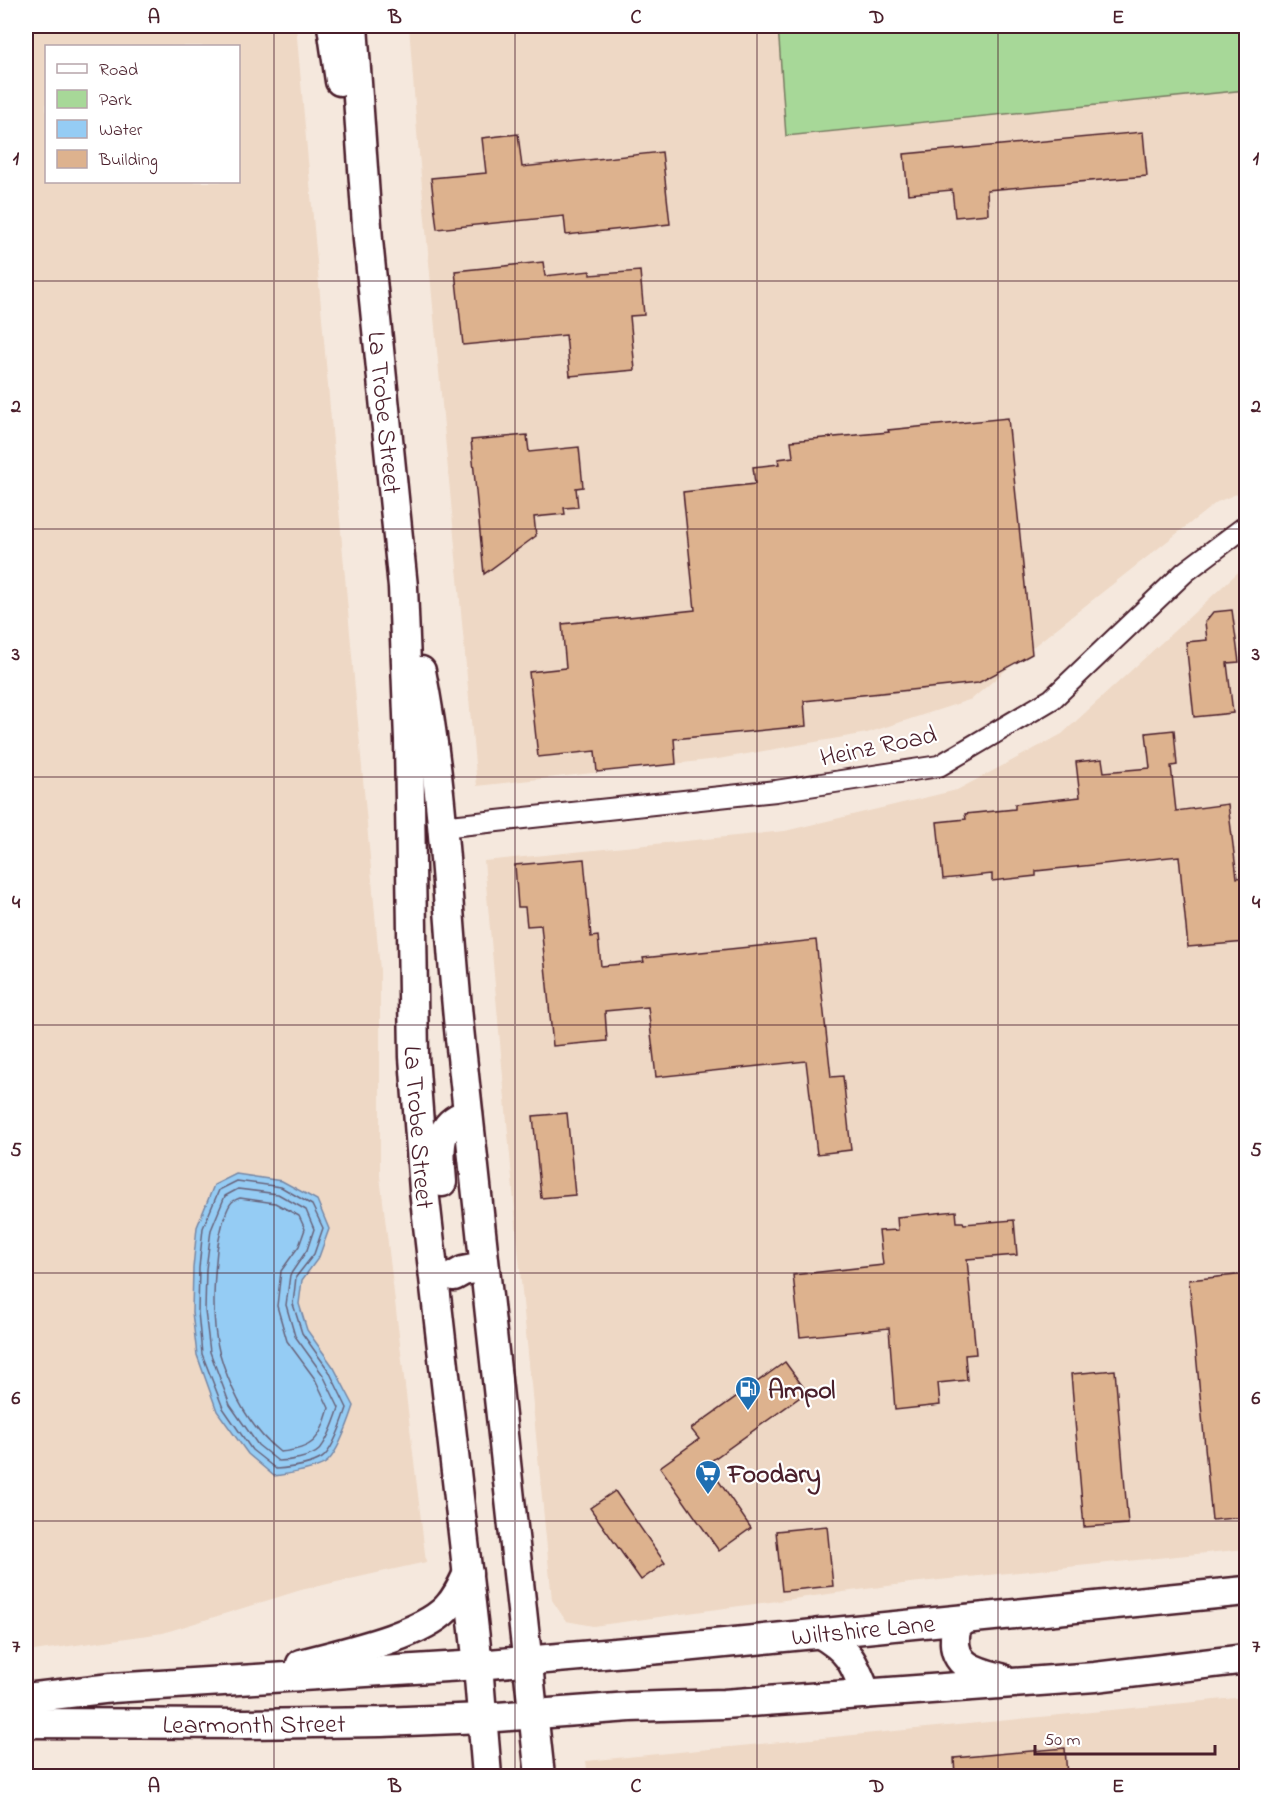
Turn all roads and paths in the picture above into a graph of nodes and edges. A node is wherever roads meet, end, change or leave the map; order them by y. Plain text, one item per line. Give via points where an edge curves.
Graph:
1 (332, 26) edge
2 (353, 26) edge
3 (368, 240) junction
4 (1246, 526) edge
5 (403, 587) junction
6 (441, 827) junction
7 (412, 1016) junction
8 (468, 1114) junction
9 (483, 1267) junction
10 (454, 1276) junction
11 (447, 1393) junction
12 (468, 1573) junction
13 (1246, 1591) edge
14 (967, 1619) junction
15 (819, 1634) junction
16 (1246, 1659) edge
17 (526, 1661) junction
18 (478, 1665) junction
19 (252, 1678) junction
20 (1014, 1682) junction
21 (866, 1694) junction
22 (26, 1698) edge
23 (533, 1714) junction
24 (483, 1718) junction
25 (26, 1723) edge
26 (487, 1776) edge
27 (540, 1776) edge

1 - 3 main road, La Trobe Street
2 - 3 main road, La Trobe Street
3 - 5 main road, La Trobe Street
4 - 6 street, Heinz Road via 1185,572 1052,699 939,765 776,791
5 - 6 main road, La Trobe Street via 426,699
5 - 7 main road, La Trobe Street
6 - 7 main road via 426,838 426,948
6 - 8 main road, La Trobe Street
7 - 11 main road, La Trobe Street via 424,1190
8 - 9 main road, La Trobe Street
8 - 10 main road via 449,1124 440,1146
9 - 10 main road
9 - 17 main road, La Trobe Street
10 - 11 main road via 455,1324
11 - 12 main road, La Trobe Street
12 - 18 main road, La Trobe Street
12 - 19 main road via 453,1601 429,1622 393,1637
13 - 14 main road, Wiltshire Lane
14 - 15 main road, Wiltshire Lane
14 - 20 main road via 955,1636 959,1660 985,1674
15 - 17 main road, Wiltshire Lane
15 - 21 main road via 846,1652
16 - 20 main road via 1095,1677
17 - 18 main road, Wiltshire Lane
17 - 23 main road, La Trobe Street
18 - 19 main road, Learmonth Street
18 - 24 main road, La Trobe Street
19 - 22 main road, Learmonth Street
20 - 21 main road
21 - 23 main road
23 - 24 main road
23 - 27 main road, La Trobe Street
24 - 25 main road, Learmonth Street
24 - 26 main road, La Trobe Street

